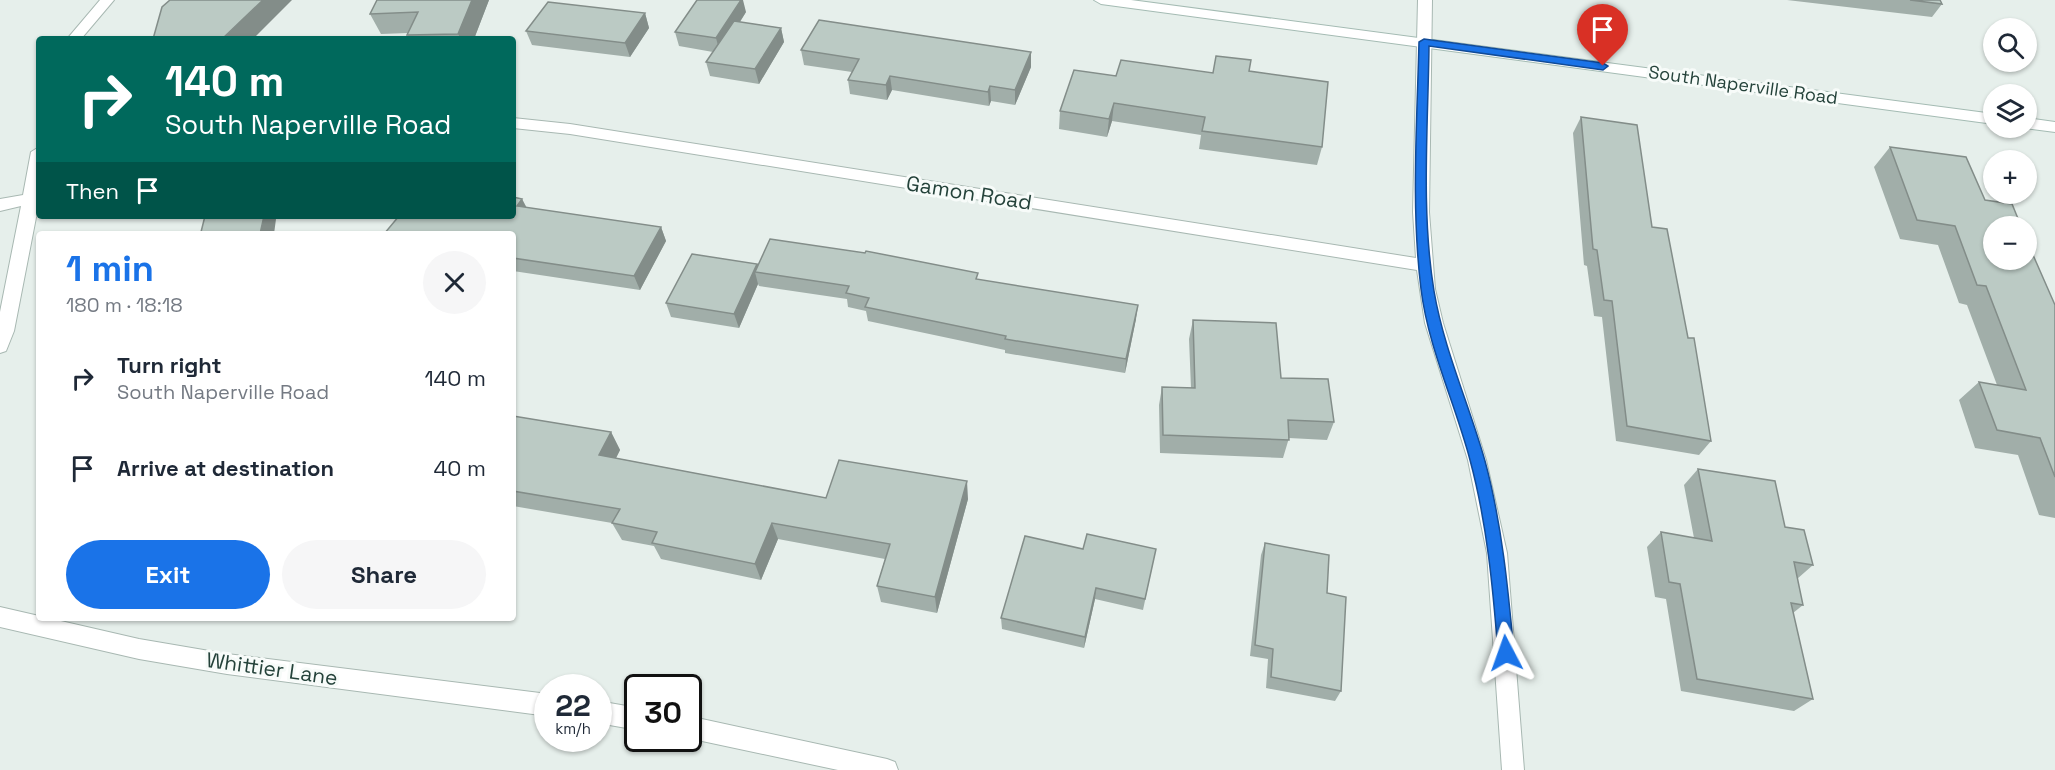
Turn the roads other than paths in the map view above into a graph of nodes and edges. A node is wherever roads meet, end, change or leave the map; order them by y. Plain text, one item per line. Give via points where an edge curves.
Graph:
1 (107, 0) edge
2 (1101, 0) edge
3 (1425, 0) edge
4 (77, 36) edge
5 (1424, 42) junction
6 (1983, 117) edge
7 (516, 123) edge
8 (2037, 125) edge
9 (2055, 127) edge
10 (35, 198) edge
11 (0, 206) edge
12 (1425, 265) junction
13 (0, 346) edge
14 (0, 617) edge
15 (534, 703) edge
16 (702, 729) edge
17 (887, 770) edge
18 (1513, 770) edge

1 - 4 street
2 - 5 street, South Naperville Road
3 - 5 street
5 - 6 street, South Naperville Road
5 - 12 street via 1421,212
7 - 12 street, Gamon Road
8 - 9 street
10 - 11 street
10 - 13 street
12 - 18 street via 1434,323 1477,460 1497,553
14 - 15 street, Whittier Lane via 205,660
16 - 17 street

